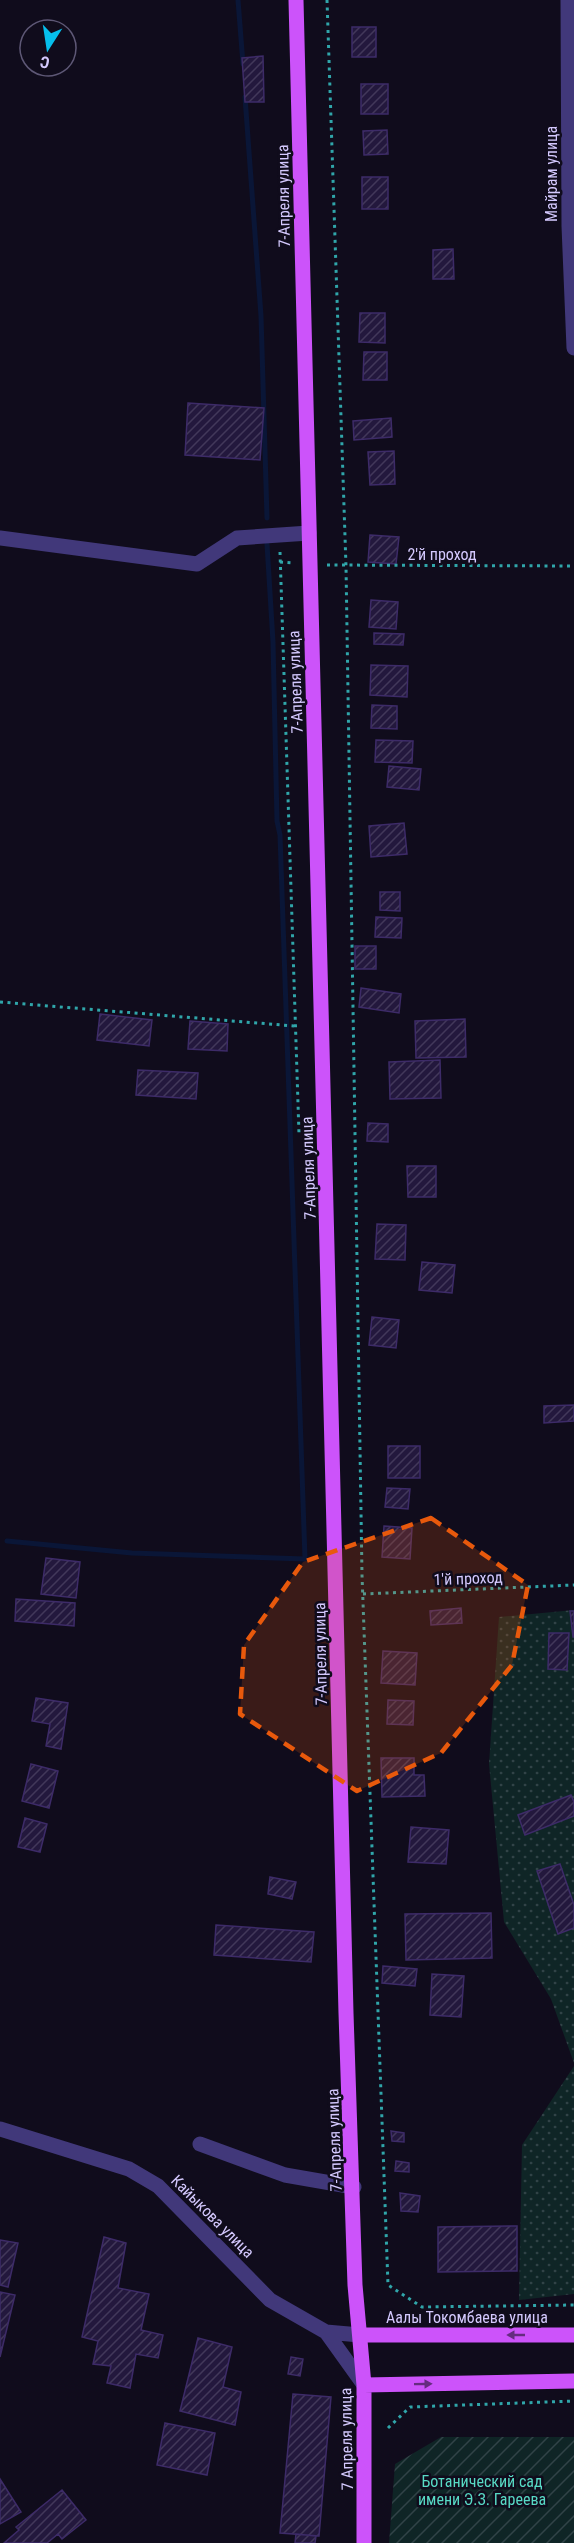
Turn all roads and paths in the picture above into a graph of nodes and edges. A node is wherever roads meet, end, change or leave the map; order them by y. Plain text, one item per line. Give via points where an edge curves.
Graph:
1 (296, 0) edge
2 (327, 0) edge
3 (568, 0) edge
4 (574, 348) edge
5 (309, 533) junction
6 (280, 535) junction
7 (0, 538) edge
8 (310, 564) junction
9 (346, 566) junction
10 (574, 566) edge
11 (0, 1002) edge
12 (294, 1026) junction
13 (299, 1134) dead end
14 (574, 1585) edge
15 (363, 1594) junction
16 (0, 2129) edge
17 (201, 2144) dead end
18 (354, 2187) junction
19 (574, 2305) edge
20 (326, 2332) junction
21 (360, 2335) junction
22 (574, 2335) edge
23 (574, 2381) edge
24 (364, 2385) junction
25 (574, 2401) edge
26 (387, 2428) dead end
27 (364, 2543) edge

1 - 5 main road, 7-Апреля улица
2 - 9 path
3 - 4 street, Майрам улица
5 - 6 street
5 - 8 main road, 7-Апреля улица
6 - 7 street via 237,538 198,564
6 - 12 path
8 - 9 path, 2'й проход
8 - 18 main road, 7-Апреля улица via 346,2013
9 - 10 path, 2'й проход
9 - 15 path
11 - 12 path
12 - 13 path
14 - 15 path, 1'й проход
15 - 19 path via 388,2285 422,2307
16 - 20 street, Кайыкова улица via 129,2169 158,2186 270,2300
17 - 18 street via 285,2175
18 - 21 main road, 7-Апреля улица
20 - 21 street
20 - 24 street, Кайыкова улица
22 -> 21 main road, Аалы Токомбаева улица
21 - 24 main road, 7 Апреля улица
24 -> 23 main road
24 - 27 main road, 7 Апреля улица
25 - 26 path via 410,2407

